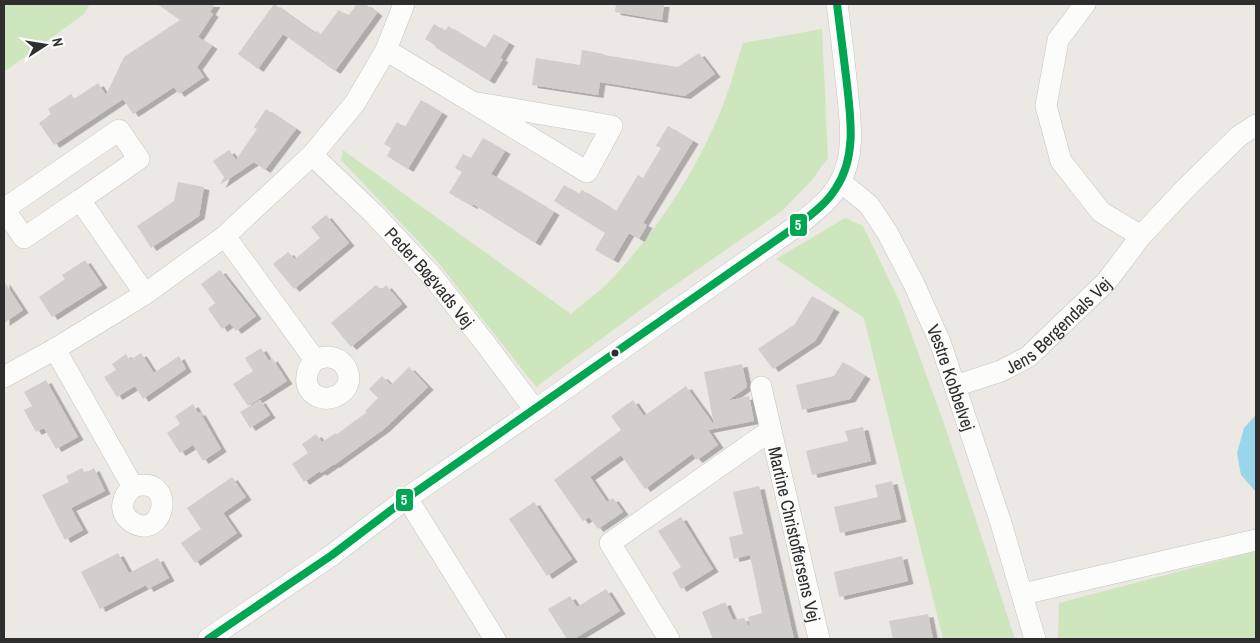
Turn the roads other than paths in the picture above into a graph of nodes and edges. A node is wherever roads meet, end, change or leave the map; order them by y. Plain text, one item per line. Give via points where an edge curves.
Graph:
1 (404, 4) edge
2 (837, 4) edge
3 (1085, 4) edge
4 (386, 50) junction
5 (472, 102) junction
6 (1256, 125) edge
7 (312, 155) junction
8 (841, 182) junction
9 (80, 200) junction
10 (225, 236) junction
11 (1140, 236) junction
12 (145, 294) junction
13 (55, 349) junction
14 (315, 360) dead end
15 (4, 376) edge
16 (955, 386) junction
17 (761, 387) dead end
18 (535, 410) junction
19 (772, 430) junction
20 (133, 487) dead end
21 (407, 498) junction
22 (1256, 540) edge
23 (1023, 594) junction
24 (208, 639) edge
25 (495, 639) edge
26 (668, 639) edge
27 (819, 639) edge
28 (1035, 639) edge

1 - 4 street
2 - 8 street via 851,134 849,156
3 - 11 street via 1058,40 1046,106 1061,161 1101,212
4 - 5 street
4 - 7 street via 355,103
5 - 5 street via 500,107 612,126 587,172
6 - 11 street, Jens Bergendals Vej via 1239,136
7 - 10 street
7 - 18 street, Peder Bøgvads Vej via 432,276
8 - 16 street, Vestre Kobbelvej via 869,205 887,232 940,342
8 - 18 street via 798,225
9 - 9 street via 24,238 4,209 119,130 139,159
9 - 12 street
10 - 12 street
10 - 14 street
11 - 16 street, Jens Bergendals Vej via 1107,281 1028,357 1001,371
12 - 13 street
13 - 15 street
13 - 20 street
16 - 23 street, Vestre Kobbelvej
17 - 19 street, Martine Christoffersens Vej
18 - 21 street
19 - 26 street, Martine Christoffersens Vej via 610,543
19 - 27 street, Martine Christoffersens Vej
21 - 24 street via 332,555
21 - 25 street
22 - 23 street
23 - 28 street, Vestre Kobbelvej

